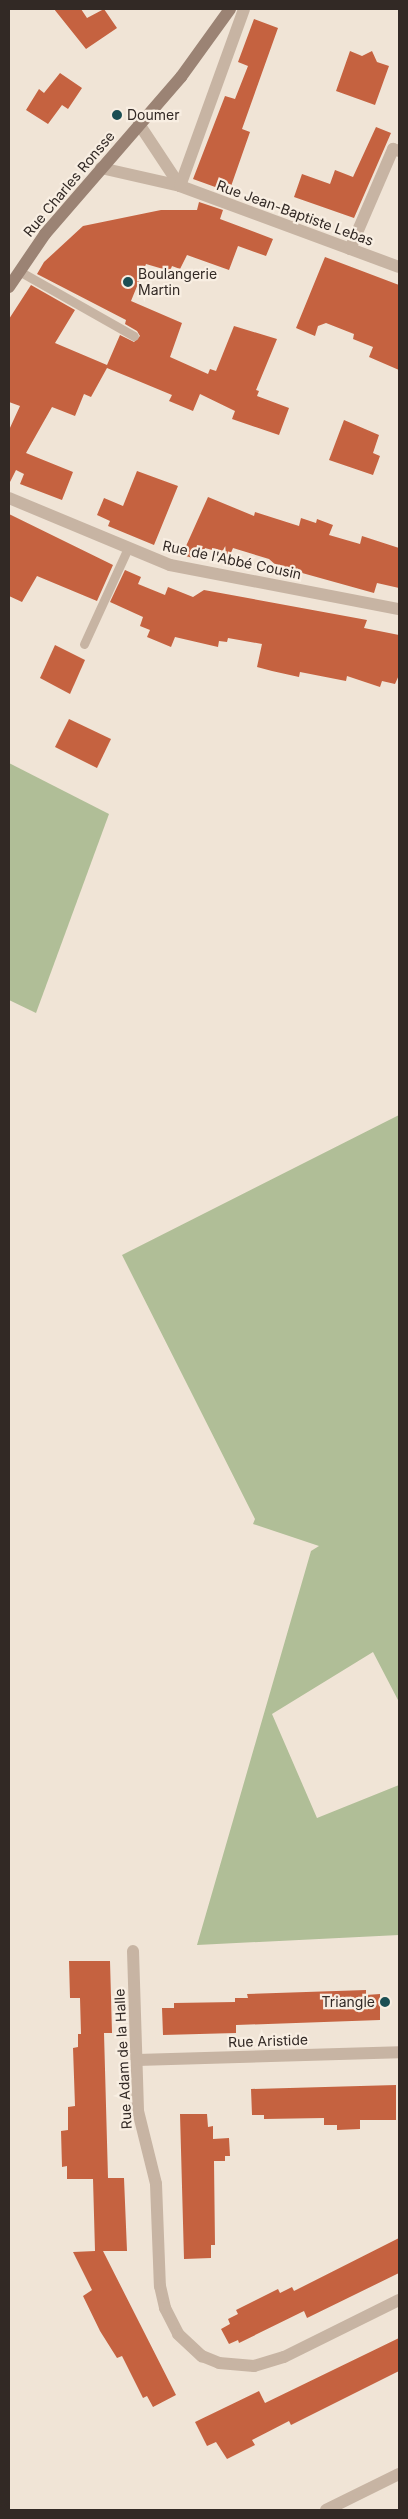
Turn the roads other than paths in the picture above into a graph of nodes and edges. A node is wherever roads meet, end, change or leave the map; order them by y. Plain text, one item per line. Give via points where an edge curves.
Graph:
1 (230, 9) edge
2 (244, 9) edge
3 (139, 124) junction
4 (399, 151) edge
5 (101, 168) junction
6 (180, 186) junction
7 (350, 249) junction
8 (399, 267) edge
9 (19, 271) junction
10 (9, 287) edge
11 (134, 336) dead end
12 (9, 498) edge
13 (128, 548) junction
14 (399, 609) edge
15 (84, 644) dead end
16 (133, 1950) dead end
17 (399, 2052) edge
18 (137, 2060) junction
19 (399, 2300) edge
20 (399, 2474) edge
21 (326, 2510) edge

1 - 3 main road, Rue Charles Ronsse via 187,69
2 - 6 street
3 - 5 main road, Rue Charles Ronsse
3 - 6 street
4 - 7 street via 393,149
5 - 6 street, Rue Jean-Baptiste Lebas
5 - 9 main road, Rue Charles Ronsse via 45,234
6 - 7 street, Rue Jean-Baptiste Lebas
7 - 8 street, Rue Jean-Baptiste Lebas
9 - 10 main road, Rue Charles Ronsse
9 - 11 lane
12 - 13 street, Rue de l'Abbé Cousin
13 - 14 street, Rue de l'Abbé Cousin via 180,568
13 - 15 lane
16 - 18 street, Rue Adam de la Halle
17 - 18 street, Rue Aristide
18 - 19 street, Rue Adam de la Halle via 140,2131 156,2184 160,2286 171,2322 188,2345 219,2363 240,2366 268,2363
20 - 21 street

